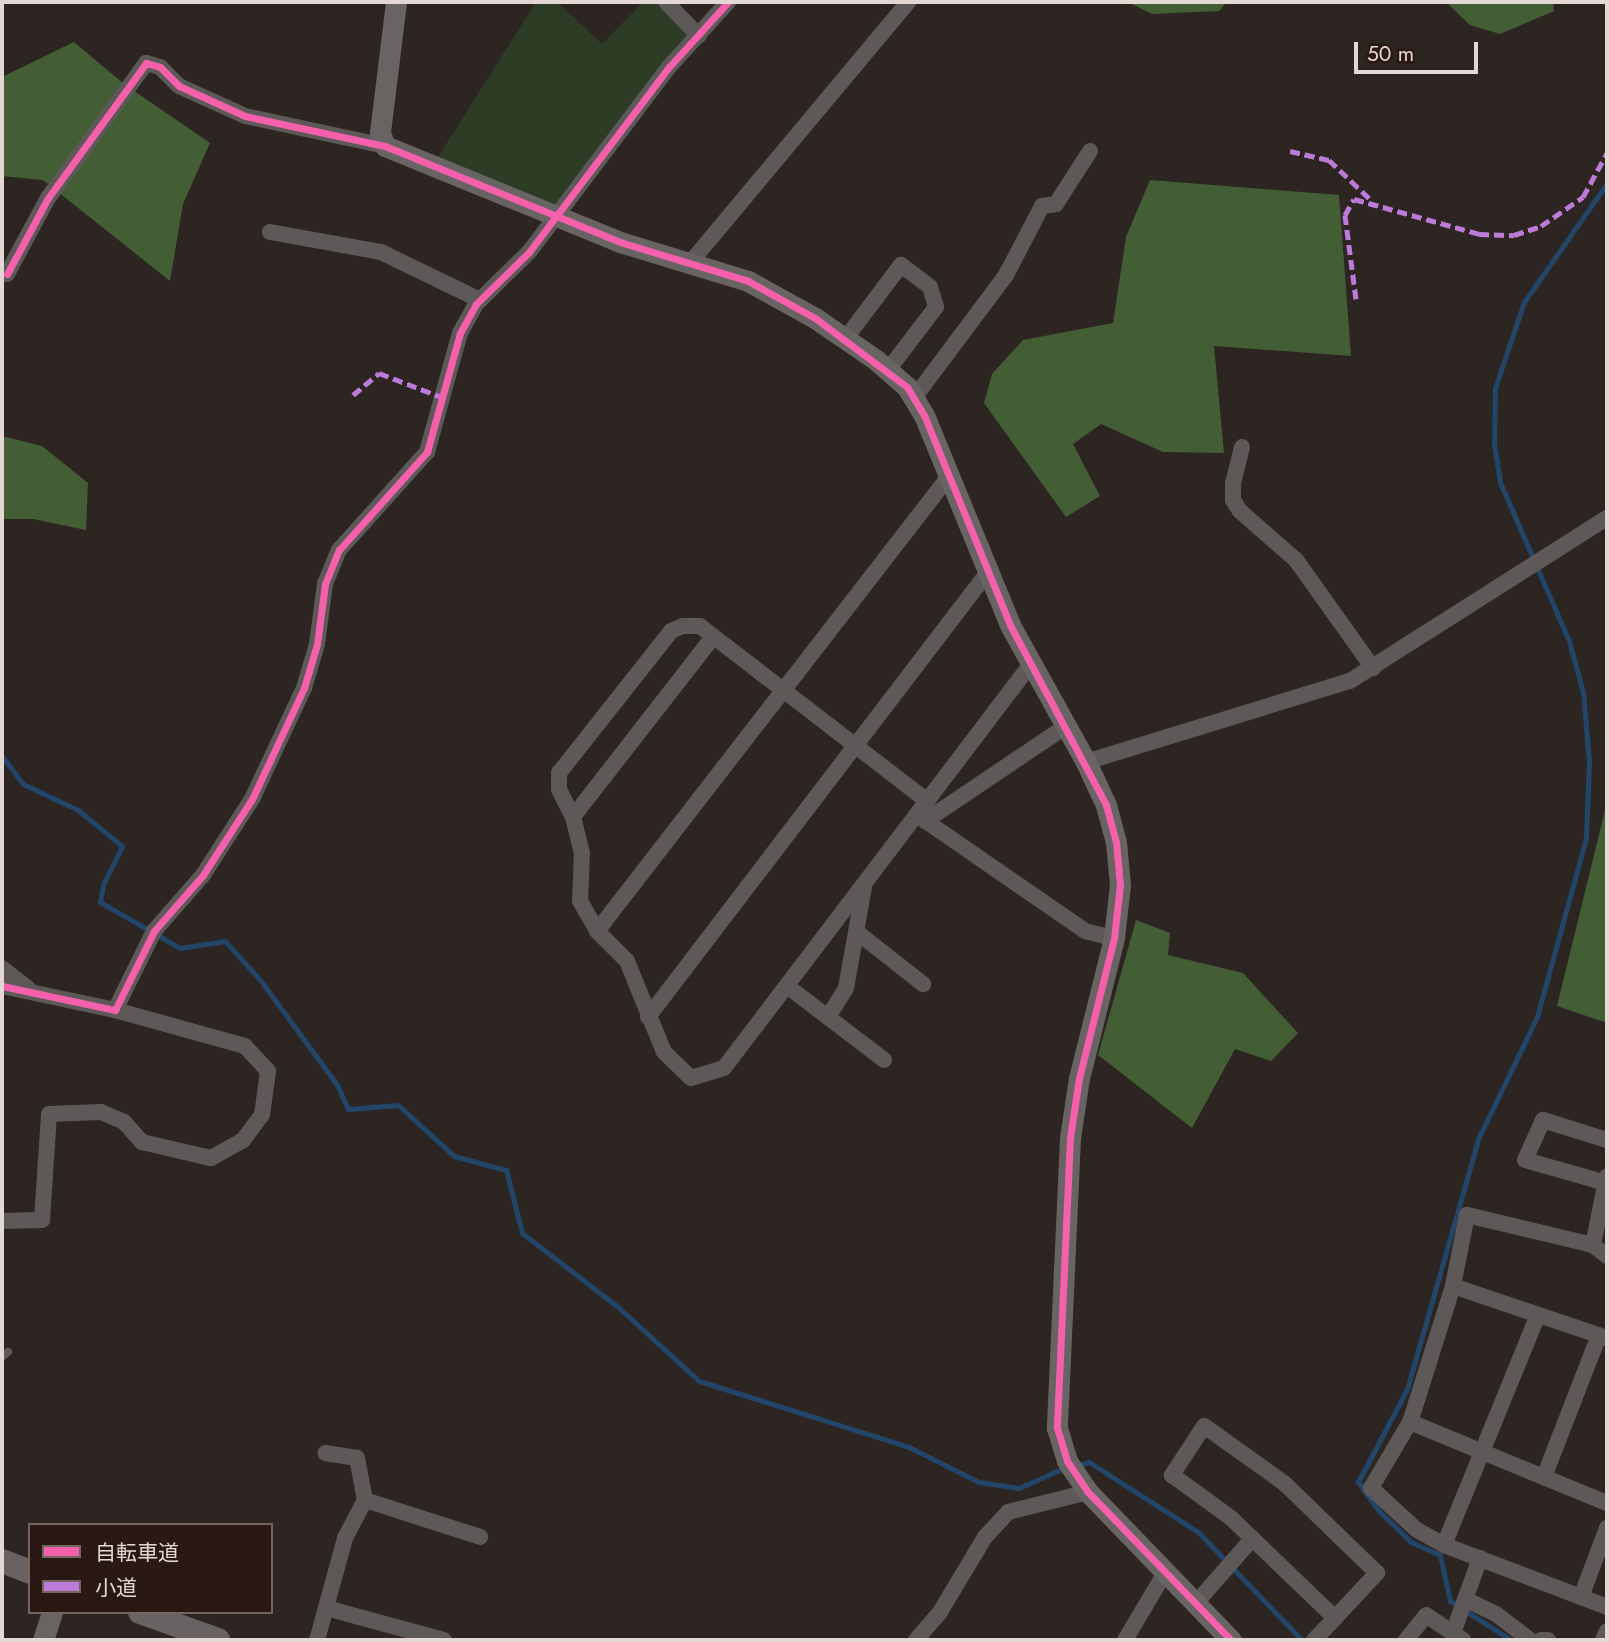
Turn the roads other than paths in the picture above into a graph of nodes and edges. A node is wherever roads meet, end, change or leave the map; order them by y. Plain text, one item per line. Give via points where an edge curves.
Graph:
1 (396, 2) edge
2 (666, 2) edge
3 (728, 2) edge
4 (904, 3) edge
5 (699, 36) junction
6 (385, 146) junction
7 (1090, 151) dead end
8 (556, 218) junction
9 (270, 232) dead end
10 (690, 263) junction
11 (7, 274) dead end
12 (480, 300) junction
13 (845, 339) junction
14 (888, 370) junction
15 (914, 398) junction
16 (1242, 447) dead end
17 (950, 475) junction
18 (1607, 519) edge
19 (988, 572) junction
20 (713, 637) junction
21 (1031, 664) junction
22 (1373, 668) junction
23 (784, 689) junction
24 (1065, 727) junction
25 (855, 744) junction
26 (1086, 762) junction
27 (927, 801) junction
28 (573, 817) junction
29 (921, 818) junction
30 (865, 884) junction
31 (597, 931) junction
32 (858, 933) junction
33 (1114, 938) junction
34 (2, 968) edge
35 (923, 984) dead end
36 (787, 986) junction
37 (2, 988) edge
38 (30, 990) junction
39 (115, 1010) junction
40 (648, 1017) junction
41 (828, 1017) junction
42 (884, 1060) dead end
43 (1607, 1140) edge
44 (1606, 1179) edge
45 (2, 1221) edge
46 (1593, 1245) junction
47 (1607, 1256) edge
48 (1453, 1286) junction
49 (1538, 1315) junction
50 (1603, 1336) edge
51 (1410, 1422) junction
52 (325, 1452) dead end
53 (1483, 1454) junction
54 (1544, 1478) junction
55 (1088, 1492) junction
56 (365, 1500) junction
57 (1607, 1503) edge
58 (1607, 1528) edge
59 (480, 1537) dead end
60 (1253, 1538) junction
61 (1444, 1545) junction
62 (1480, 1558) junction
63 (2, 1561) edge
64 (28, 1571) edge
65 (1166, 1572) junction
66 (1581, 1597) junction
67 (1465, 1599) junction
68 (1196, 1603) junction
69 (1607, 1607) edge
70 (326, 1608) junction
71 (51, 1614) edge
72 (146, 1614) edge
73 (1335, 1618) junction
74 (1607, 1631) edge
75 (1458, 1637) edge
76 (43, 1640) edge
77 (218, 1640) edge
78 (317, 1640) edge
79 (444, 1640) edge
80 (916, 1640) edge
81 (1125, 1640) edge
82 (1231, 1640) edge
83 (1314, 1640) edge
84 (1406, 1640) edge
85 (1530, 1640) edge
86 (1542, 1640) edge
87 (1548, 1640) edge
88 (1603, 1640) edge

1 - 6 street via 380,132
2 - 5 street
3 - 5 street
4 - 10 street
5 - 8 street via 669,67
6 - 8 street
6 - 11 street via 245,116 178,86 160,67 146,63 48,198
7 - 15 street via 1056,204 1042,206 1006,275
8 - 10 street
8 - 12 street
9 - 12 street via 381,252
10 - 13 street via 748,281
12 - 39 street via 460,333 427,452 340,550 325,584 317,645 304,688 251,799 203,874 154,932
13 - 14 street
13 - 14 street via 901,265 930,287 936,307
14 - 15 street
15 - 17 street
16 - 22 street via 1233,500 1296,560
17 - 19 street
17 - 23 street
18 - 22 street
19 - 21 street
19 - 25 street
20 - 23 street
20 - 28 street
20 - 28 street via 700,625 671,631 559,774 559,789
21 - 24 street
21 - 27 street
22 - 26 street via 1350,681 1271,707
23 - 25 street
23 - 31 street
24 - 26 street
24 - 29 street
25 - 27 street
25 - 40 street
26 - 33 street via 1106,805 1116,842 1120,885
27 - 29 street
28 - 31 street via 582,853 580,901
29 - 30 street
29 - 33 street via 1086,931
30 - 32 street
30 - 36 street
31 - 40 street via 627,961
32 - 35 street
32 - 41 street via 846,988
33 - 55 street via 1079,1077 1070,1138 1057,1365 1057,1428 1067,1461
34 - 38 street
36 - 40 street via 724,1068 691,1078 664,1052
36 - 41 street
37 - 38 street
38 - 39 street
39 - 45 street via 245,1046 268,1071 262,1115 243,1140 211,1158 142,1142 124,1122 101,1112 49,1114 42,1220
41 - 42 street
43 - 44 street via 1543,1120 1525,1160
44 - 46 street
46 - 47 street
46 - 48 street via 1467,1215
48 - 49 street
48 - 51 street
49 - 50 street
49 - 53 street
50 - 54 street
51 - 53 street
51 - 61 street via 1371,1488 1417,1530
52 - 56 street via 357,1458
53 - 54 street
53 - 61 street
54 - 57 street
55 - 65 street
55 - 80 street via 1008,1512 985,1538 940,1612
56 - 59 street
56 - 70 street via 345,1538
58 - 66 street
60 - 68 street
60 - 73 street
60 - 73 street via 1172,1475 1204,1426 1284,1483 1377,1573
61 - 62 street
62 - 66 street
62 - 67 street
63 - 64 main road
65 - 68 street
65 - 81 street
66 - 69 street
67 - 75 street
67 - 85 street via 1496,1614
68 - 82 street
70 - 78 street
70 - 79 street
71 - 76 street
72 - 77 main road
73 - 83 street
74 - 88 street
75 - 84 street via 1426,1615
86 - 87 street

